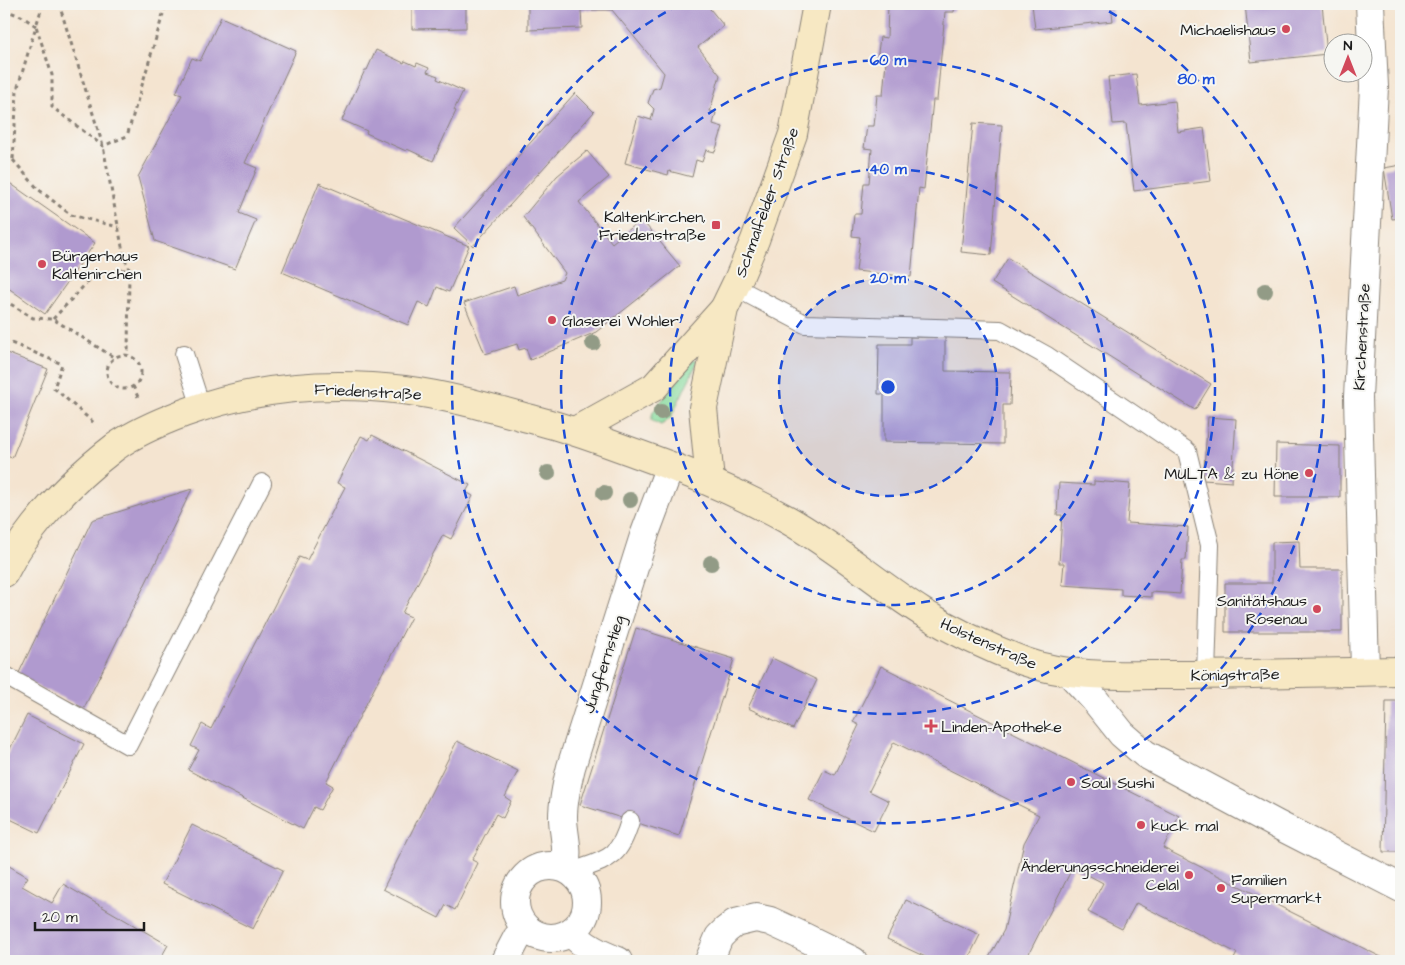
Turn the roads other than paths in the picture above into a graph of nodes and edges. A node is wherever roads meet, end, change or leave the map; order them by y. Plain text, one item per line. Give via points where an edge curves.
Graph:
1 (817, 4) edge
2 (1370, 4) edge
3 (729, 298) junction
4 (184, 354) dead end
5 (200, 407) junction
6 (575, 431) junction
7 (670, 466) junction
8 (710, 481) junction
9 (262, 482) dead end
10 (4, 573) edge
11 (1365, 671) junction
12 (1401, 671) edge
13 (1070, 672) junction
14 (4, 675) edge
15 (1206, 675) junction
16 (630, 821) dead end
17 (568, 870) junction
18 (1401, 888) edge
19 (526, 929) junction
20 (571, 932) junction
21 (505, 961) edge
22 (618, 961) edge
23 (710, 961) edge
24 (853, 961) edge

1 - 3 main road, Schmalfelder Straße via 793,134 755,240
2 - 11 street, Kirchenstraße via 1374,87 1358,397
3 - 6 main road, Schmalfelder Straße via 654,387
3 - 8 main road, Schmalfelder Straße via 704,408
3 - 15 lane via 805,324 1000,330 1047,356 1187,451 1210,545
4 - 5 lane
5 - 6 main road, Friedenstraße via 249,394 291,388 405,390 507,412
5 - 10 main road, Friedenstraße via 158,422 118,445 84,473 51,506 24,540
6 - 7 main road, Friedenstraße
7 - 8 main road, Holstenstraße
7 - 17 street, Jungfernstieg via 644,536 571,767 563,816
8 - 13 main road, Holstenstraße via 789,521 958,632 1028,663
9 - 14 lane via 128,745
11 - 12 main road, Königstraße
11 - 15 main road, Königstraße
13 - 15 main road, Königstraße
13 - 18 street via 1122,734 1145,754
16 - 17 lane via 620,847 612,856
17 - 19 street via 541,867 520,883 515,905 518,918
17 - 20 street via 581,882 587,901 581,923
19 - 20 street via 538,936 551,938
19 - 21 street via 517,938
20 - 22 street via 589,948
23 - 24 street via 719,937 726,930 735,923 756,918 770,921

